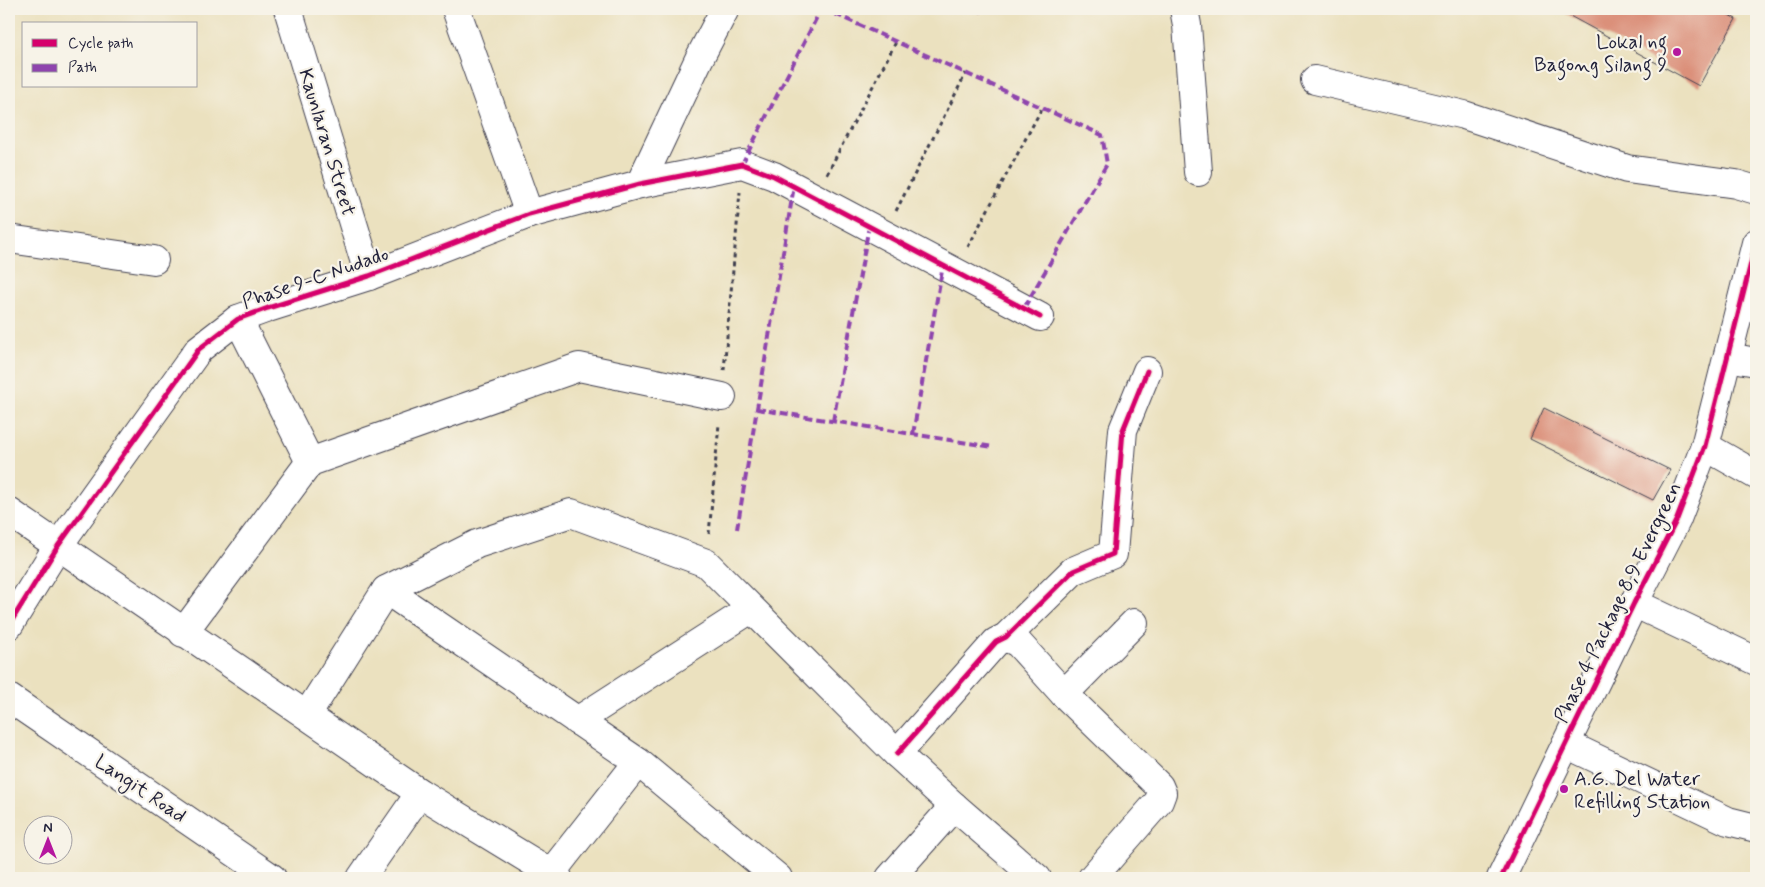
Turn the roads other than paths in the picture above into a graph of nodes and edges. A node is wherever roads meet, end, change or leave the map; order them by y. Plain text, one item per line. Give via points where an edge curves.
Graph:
1 (288, 9) edge
2 (456, 9) edge
3 (725, 9) edge
4 (1184, 9) edge
5 (1315, 80) dead end
6 (1198, 172) dead end
7 (640, 184) junction
8 (1756, 190) edge
9 (529, 214) junction
10 (9, 239) edge
11 (1756, 243) edge
12 (154, 260) dead end
13 (369, 276) junction
14 (1040, 317) dead end
15 (238, 319) junction
16 (1728, 356) junction
17 (1756, 362) edge
18 (1147, 371) dead end
19 (722, 397) road end
20 (1705, 446) junction
21 (310, 462) junction
22 (1756, 475) edge
23 (9, 512) edge
24 (58, 546) junction
25 (386, 590) junction
26 (1634, 603) junction
27 (751, 609) junction
28 (1134, 623) dead end
29 (9, 626) edge
30 (183, 633) junction
31 (1006, 637) junction
32 (1756, 661) edge
33 (1064, 694) junction
34 (9, 698) edge
35 (307, 715) junction
36 (577, 721) junction
37 (1566, 744) junction
38 (897, 754) junction
39 (638, 762) junction
40 (420, 793) junction
41 (954, 806) junction
42 (1756, 828) edge
43 (554, 875) edge
44 (272, 878) edge
45 (360, 878) edge
46 (778, 878) edge
47 (890, 878) edge
48 (1038, 878) edge
49 (1092, 878) edge
50 (1501, 878) edge

1 - 13 street, Kaunlaran Street
2 - 9 street
3 - 7 street
4 - 6 street
5 - 8 street via 1464,115 1627,169 1736,184
7 - 9 street, Phase 9-C Nudado
7 - 14 street, Phase 9-C Nudado via 742,164 815,197
9 - 13 street, Phase 9-C Nudado
10 - 12 street
11 - 16 street, Phase 4 Package 8,9 Evergreen
13 - 15 street, Phase 9-C Nudado
15 - 21 street
15 - 24 street, Phase 9-C Nudado via 199,350
16 - 17 street
16 - 20 street, Phase 4 Package 8,9 Evergreen
18 - 31 street via 1123,430 1113,554 1073,571
19 - 21 street via 579,367
20 - 22 street
20 - 26 street, Phase 4 Package 8,9 Evergreen via 1677,519
21 - 30 street
23 - 24 street
24 - 29 street, Phase 9-C Nudado
24 - 30 street
25 - 27 street via 477,544 571,513 706,563
25 - 35 street
25 - 36 street
26 - 32 street
26 - 37 street, Phase 4 Package 8,9 Evergreen
27 - 36 street
27 - 38 street
28 - 33 street
30 - 35 street
31 - 33 street via 1018,643
31 - 38 street via 996,642
33 - 49 street via 1159,786 1162,793 1159,801
34 - 44 street, Langit Road
35 - 40 street
36 - 39 street
37 - 42 street via 1728,822
37 - 50 street, Phase 4 Package 8,9 Evergreen
38 - 41 street
39 - 43 street
39 - 46 street
40 - 43 street
40 - 45 street
41 - 47 street
41 - 48 street

